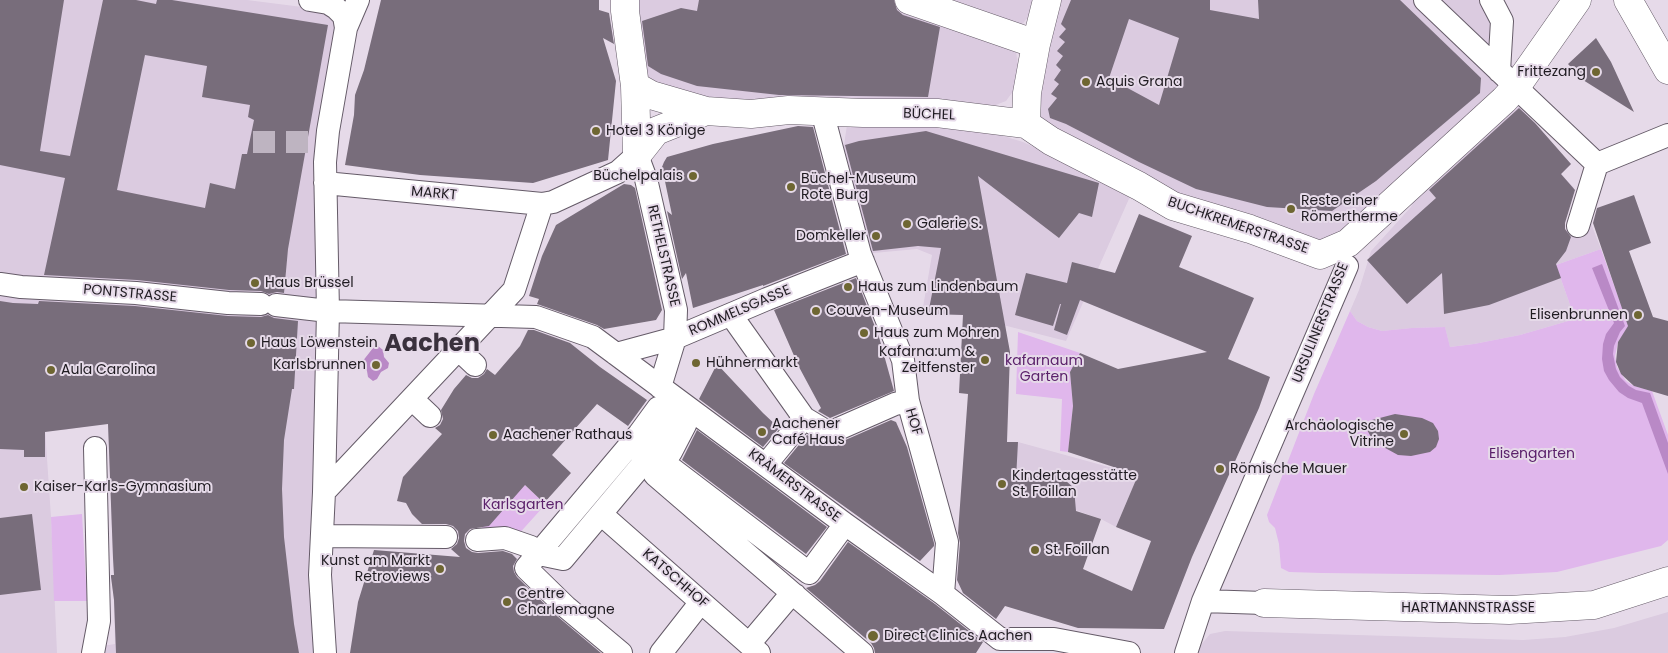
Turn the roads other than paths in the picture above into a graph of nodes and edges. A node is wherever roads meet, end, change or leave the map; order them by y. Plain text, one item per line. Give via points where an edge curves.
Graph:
1 (310, 0) edge
2 (358, 0) edge
3 (625, 0) edge
4 (1425, 0) edge
5 (1491, 0) edge
6 (1577, 0) edge
7 (1628, 0) edge
8 (1047, 1) edge
9 (927, 3) edge
10 (346, 28) junction
11 (1036, 44) junction
12 (1668, 70) edge
13 (1510, 81) junction
14 (635, 86) junction
15 (706, 111) junction
16 (822, 111) junction
17 (1026, 124) junction
18 (1668, 135) edge
19 (637, 155) junction
20 (321, 158) junction
21 (1597, 164) junction
22 (547, 203) junction
23 (1578, 226) dead end
24 (1347, 254) junction
25 (861, 257) junction
26 (0, 284) edge
27 (328, 311) junction
28 (491, 315) junction
29 (731, 315) junction
30 (675, 338) junction
31 (458, 349) junction
32 (616, 354) junction
33 (475, 365) dead end
34 (412, 399) junction
35 (675, 401) junction
36 (908, 401) junction
37 (430, 416) dead end
38 (804, 418) junction
39 (95, 448) dead end
40 (657, 457) junction
41 (767, 466) junction
42 (324, 492) junction
43 (601, 514) junction
44 (845, 524) junction
45 (322, 536) junction
46 (446, 537) dead end
47 (477, 540) dead end
48 (535, 550) junction
49 (810, 573) junction
50 (1668, 581) edge
51 (943, 594) junction
52 (790, 595) junction
53 (1204, 601) junction
54 (701, 602) junction
55 (1264, 603) joint
56 (994, 646) edge
57 (754, 648) edge
58 (1092, 650) edge
59 (93, 653) edge
60 (325, 653) edge
61 (621, 653) edge
62 (661, 653) edge
63 (862, 653) edge
64 (1129, 653) edge
65 (1186, 653) edge

1 - 10 street via 336,8 344,16
2 - 10 street
3 - 14 street
4 - 13 street
5 - 13 street via 1502,21
6 - 24 street, URSULINERSTRASSE via 1516,87
7 - 12 street
8 - 11 street
9 - 11 street
10 - 20 street
11 - 17 street via 1026,94
13 - 21 street
14 - 15 street, BÜCHEL via 651,95
14 - 19 street
15 - 16 street, BÜCHEL via 752,114
15 - 19 street, BÜCHEL via 656,131
16 - 17 street, BÜCHEL via 937,113
16 - 25 street, HOF
17 - 24 street, BUCHKREMERSTRASSE via 1173,206 1250,229 1320,255
18 - 21 street
19 - 22 street, BÜCHEL via 618,172
19 - 30 street, RETHELSTRASSE via 646,179 676,310
20 - 22 street, MARKT
20 - 27 street
21 - 23 street
22 - 28 street via 514,290
24 - 53 street, URSULINERSTRASSE
25 - 29 street, ROMMELSGASSE
25 - 36 street, HOF via 903,360
26 - 27 street, PONTSTRASSE
27 - 28 street
27 - 42 street
28 - 31 street
28 - 32 street, KRÄMERSTRASSE via 536,317 593,336
29 - 30 street, ROMMELSGASSE
29 - 38 street
30 - 32 street, ROMMELSGASSE
30 - 35 street, RETHELSTRASSE
31 - 33 street
31 - 34 street
32 - 35 street, KRÄMERSTRASSE
34 - 37 street
34 - 42 street
35 - 40 street via 685,425
35 - 41 street, KRÄMERSTRASSE
35 - 48 street via 658,408 639,434
36 - 38 street via 830,433
36 - 51 street, HOF via 948,542
38 - 41 street
39 - 59 street via 99,621
40 - 43 street via 640,467
40 - 49 street
40 - 52 street via 655,475
41 - 44 street, KRÄMERSTRASSE
42 - 45 street
43 - 48 street via 563,559
43 - 54 street, KATSCHHOF
44 - 49 street, KATSCHHOF
44 - 51 street, KRÄMERSTRASSE
45 - 46 street
45 - 60 street via 320,575
47 - 48 street via 505,538
48 - 61 street via 526,568
49 - 52 street, KATSCHHOF
50 - 55 street, HARTMANNSTRASSE via 1594,605 1519,610
51 - 56 street, KRÄMERSTRASSE
52 - 57 street, KATSCHHOF
52 - 63 street
53 - 55 street
53 - 65 street, URSULINERSTRASSE
54 - 57 street, KATSCHHOF
54 - 62 street
56 - 58 street, KRÄMERSTRASSE via 1054,639
58 - 64 street, KRÄMERSTRASSE

